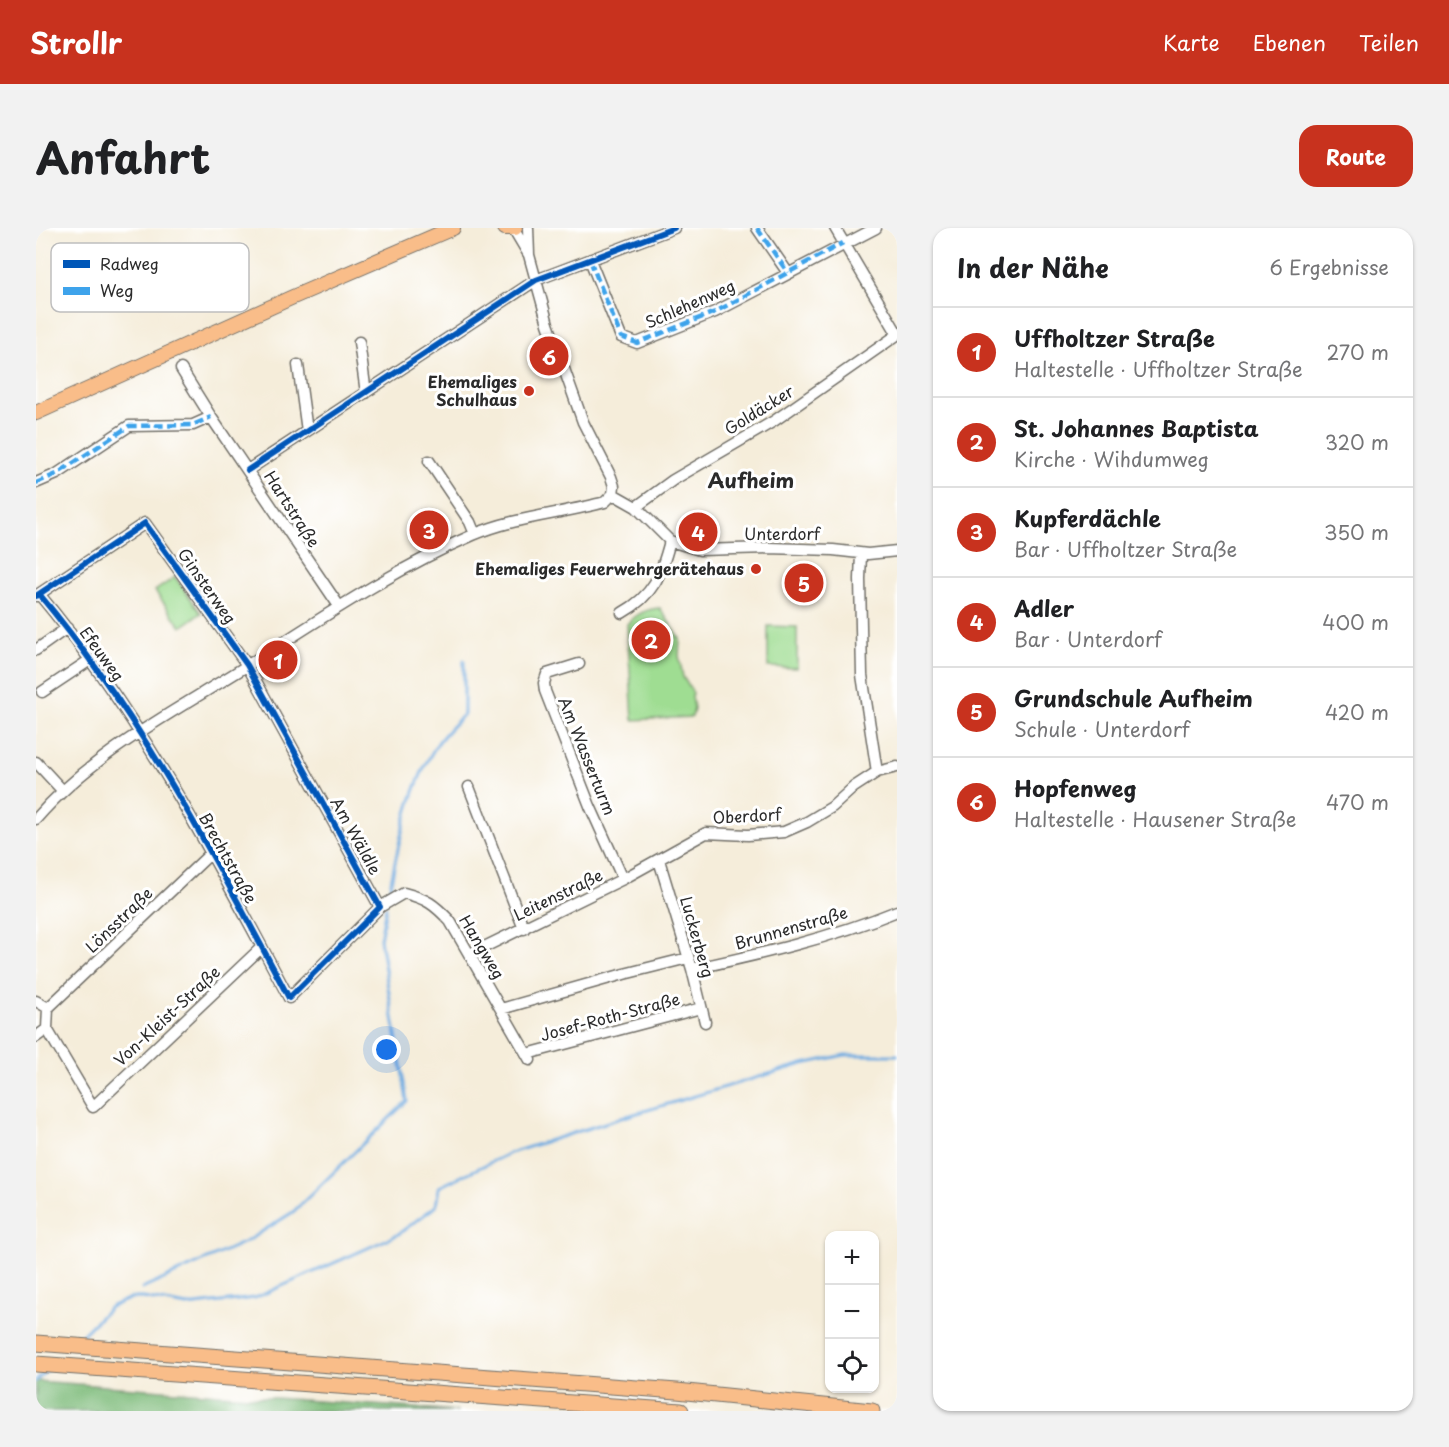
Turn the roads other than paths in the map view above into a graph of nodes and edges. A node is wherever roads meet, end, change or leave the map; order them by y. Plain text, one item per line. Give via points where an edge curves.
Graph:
1 (454, 228) edge
2 (505, 228) edge
3 (514, 228) edge
4 (528, 228) edge
5 (674, 228) edge
6 (757, 228) edge
7 (834, 228) edge
8 (876, 228) edge
9 (843, 243) junction
10 (529, 255) junction
11 (590, 260) junction
12 (788, 273) junction
13 (536, 280) junction
14 (897, 334) edge
15 (359, 342) dead end
16 (298, 365) dead end
17 (181, 369) dead end
18 (366, 393) junction
19 (36, 413) edge
20 (211, 417) junction
21 (307, 431) junction
22 (429, 461) dead end
23 (248, 470) junction
24 (36, 483) edge
25 (613, 494) junction
26 (636, 507) junction
27 (475, 534) junction
28 (670, 541) junction
29 (897, 551) edge
30 (861, 554) junction
31 (37, 595) edge
32 (339, 606) junction
33 (622, 613) dead end
34 (67, 628) junction
35 (36, 650) edge
36 (90, 660) junction
37 (579, 664) dead end
38 (247, 665) junction
39 (42, 692) dead end
40 (140, 732) junction
41 (36, 762) edge
42 (897, 767) edge
43 (877, 772) junction
44 (469, 787) dead end
45 (62, 790) junction
46 (36, 819) edge
47 (211, 854) junction
48 (659, 860) junction
49 (623, 879) junction
50 (380, 907) junction
51 (897, 910) edge
52 (524, 929) junction
53 (262, 947) junction
54 (470, 954) junction
55 (688, 958) junction
56 (692, 969) junction
57 (36, 1001) edge
58 (48, 1008) junction
59 (501, 1008) junction
60 (701, 1008) junction
61 (705, 1022) dead end
62 (47, 1029) junction
63 (36, 1036) edge
64 (529, 1057) joint
65 (36, 1343) edge
66 (36, 1364) edge
67 (681, 1411) edge
68 (872, 1411) edge

1 - 19 main road
2 - 3 main road
3 - 10 street
4 - 10 street
5 - 11 street
6 - 12 street
7 - 9 street
8 - 9 street, Schlehenweg
9 - 12 street, Schlehenweg
9 - 14 street
10 - 13 street
11 - 12 street, Schlehenweg via 621,337 637,343 715,312
11 - 13 street
13 - 18 street
13 - 25 street via 558,353 583,422 611,477
14 - 26 street, Goldäcker via 774,421 673,480
15 - 18 street
16 - 21 street
17 - 20 street, Hartstraße
18 - 21 street
20 - 23 street, Hartstraße
20 - 24 street via 193,425 129,426 57,474
21 - 23 street
22 - 27 street
23 - 32 street, Hartstraße
25 - 26 street, Unterdorf
25 - 27 street via 605,502
26 - 28 street, Unterdorf
27 - 32 street
28 - 30 street, Unterdorf via 700,550 769,548
28 - 33 street via 656,583 647,596
29 - 30 street, Unterdorf
30 - 43 street via 862,675
31 - 34 street, Efeuweg
31 - 38 street, Ginsterweg via 145,523
32 - 38 street
34 - 35 street, Efeuweg
34 - 36 street, Efeuweg
36 - 39 street, Efeuweg
36 - 40 street, Efeuweg
37 - 49 street, Am Wasserturm via 547,674 545,691
38 - 40 street
38 - 50 street, Am Wäldle
40 - 45 street
40 - 47 street, Brechtstraße
41 - 45 street
42 - 43 street, Oberdorf
43 - 48 street, Oberdorf via 832,807 784,832 706,833
44 - 52 street
45 - 46 street
47 - 53 street, Brechtstraße
47 - 58 street, Lönsstraße
48 - 49 street, Leitenstraße
48 - 55 street, Luckerberg
49 - 52 street, Leitenstraße
50 - 53 street, Brechtstraße via 289,998
50 - 54 street, Hangweg via 404,893 425,898 450,921
51 - 56 street, Brunnenstraße via 772,952
52 - 54 street, Leitenstraße
53 - 62 street, Von-Kleist-Straße via 93,1107
54 - 59 street, Hangweg
55 - 56 street, Luckerberg
55 - 59 street
56 - 60 street, Luckerberg
57 - 58 street
58 - 62 street
59 - 64 street, Hangweg
60 - 61 street, Luckerberg
60 - 64 street, Josef-Roth-Straße
62 - 63 street
65 - 68 highway via 677,1391
66 - 67 highway

